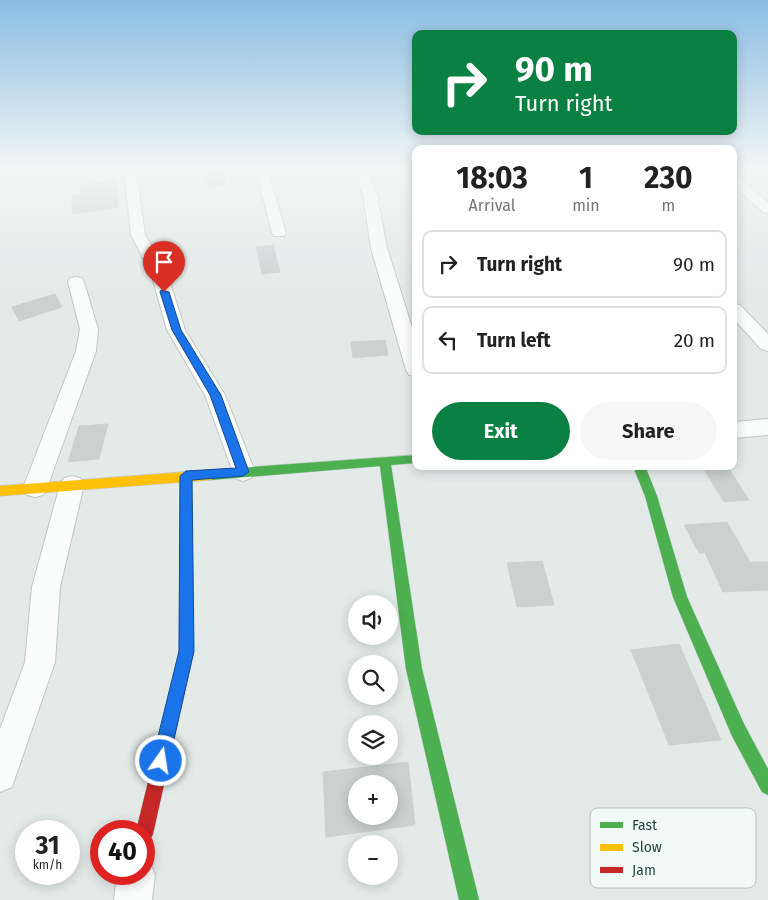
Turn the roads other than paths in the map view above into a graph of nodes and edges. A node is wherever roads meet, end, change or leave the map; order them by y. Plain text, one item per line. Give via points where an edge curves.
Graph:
1 (135, 212) edge
2 (273, 212) edge
3 (373, 212) edge
4 (279, 233) dead end
5 (76, 282) dead end
6 (737, 312) edge
7 (768, 345) edge
8 (412, 357) edge
9 (768, 427) edge
10 (737, 430) edge
11 (412, 458) edge
12 (385, 461) junction
13 (640, 470) edge
14 (243, 472) junction
15 (186, 476) junction
16 (72, 485) junction
17 (35, 488) junction
18 (0, 491) edge
19 (0, 775) edge
20 (768, 786) edge
21 (147, 820) edge
22 (134, 885) edge
23 (132, 900) edge
24 (469, 900) edge

1 - 14 street via 138,235 159,273 176,330 215,395
2 - 4 street
3 - 8 street via 379,248
5 - 17 street via 89,329 86,352
6 - 7 street
9 - 10 street
11 - 12 street
12 - 14 street
12 - 24 street via 414,669
13 - 20 street via 651,496 680,597 738,730
14 - 15 street
15 - 16 street
15 - 21 street via 187,651
16 - 17 street
16 - 19 street via 46,587 40,662
17 - 18 street
22 - 23 street

